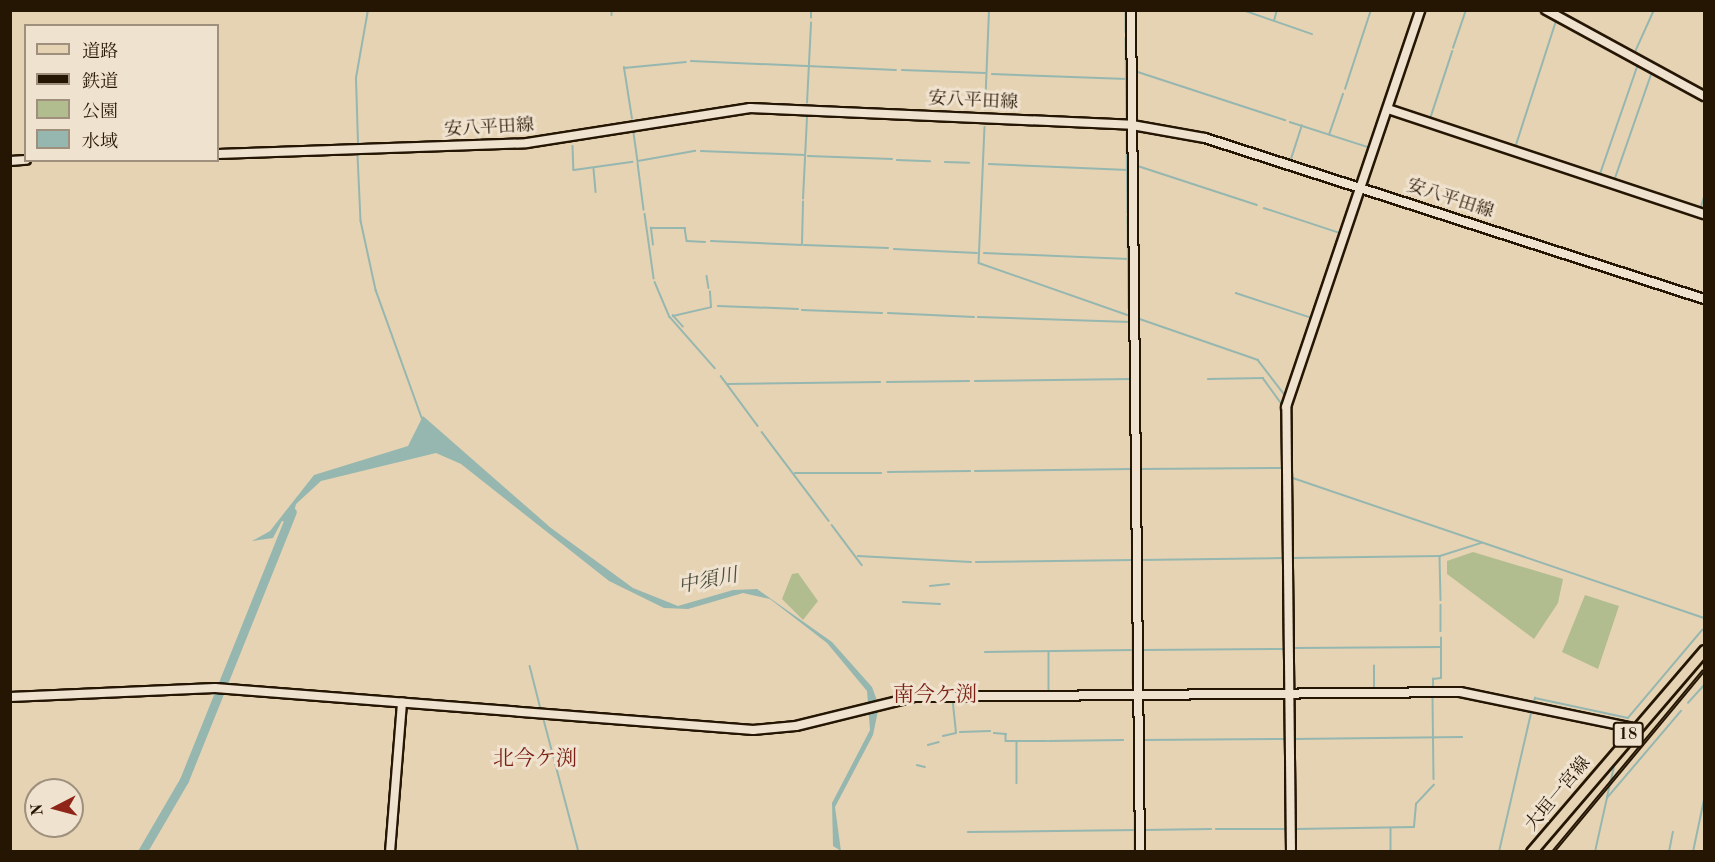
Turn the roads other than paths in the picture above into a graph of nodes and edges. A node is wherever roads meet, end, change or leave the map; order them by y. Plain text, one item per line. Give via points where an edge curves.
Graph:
1 (1131, 10) edge
2 (1420, 10) edge
3 (1546, 10) edge
4 (1704, 96) edge
5 (1388, 109) junction
6 (1132, 125) junction
7 (219, 154) edge
8 (1362, 189) junction
9 (1704, 214) edge
10 (1704, 299) edge
11 (1704, 650) edge
12 (1290, 693) junction
13 (1138, 695) junction
14 (10, 697) edge
15 (402, 702) junction
16 (1634, 728) junction
17 (390, 852) edge
18 (1140, 852) edge
19 (1291, 852) edge
20 (1531, 852) edge

1 - 6 street
2 - 5 street
3 - 4 street
5 - 8 street
5 - 9 street
6 - 7 street, 安八平田線 via 750,108 527,143
6 - 8 street, 安八平田線 via 1205,138
6 - 13 street
8 - 10 street, 安八平田線
8 - 12 street via 1289,400
11 - 16 main road, 大垣一宮線 / 18
12 - 13 street
12 - 16 street via 1486,695
12 - 19 street
13 - 15 street via 914,697 870,704 796,726 753,730
13 - 18 street
14 - 15 street via 218,688
15 - 17 street
16 - 20 main road, 大垣一宮線 / 18

